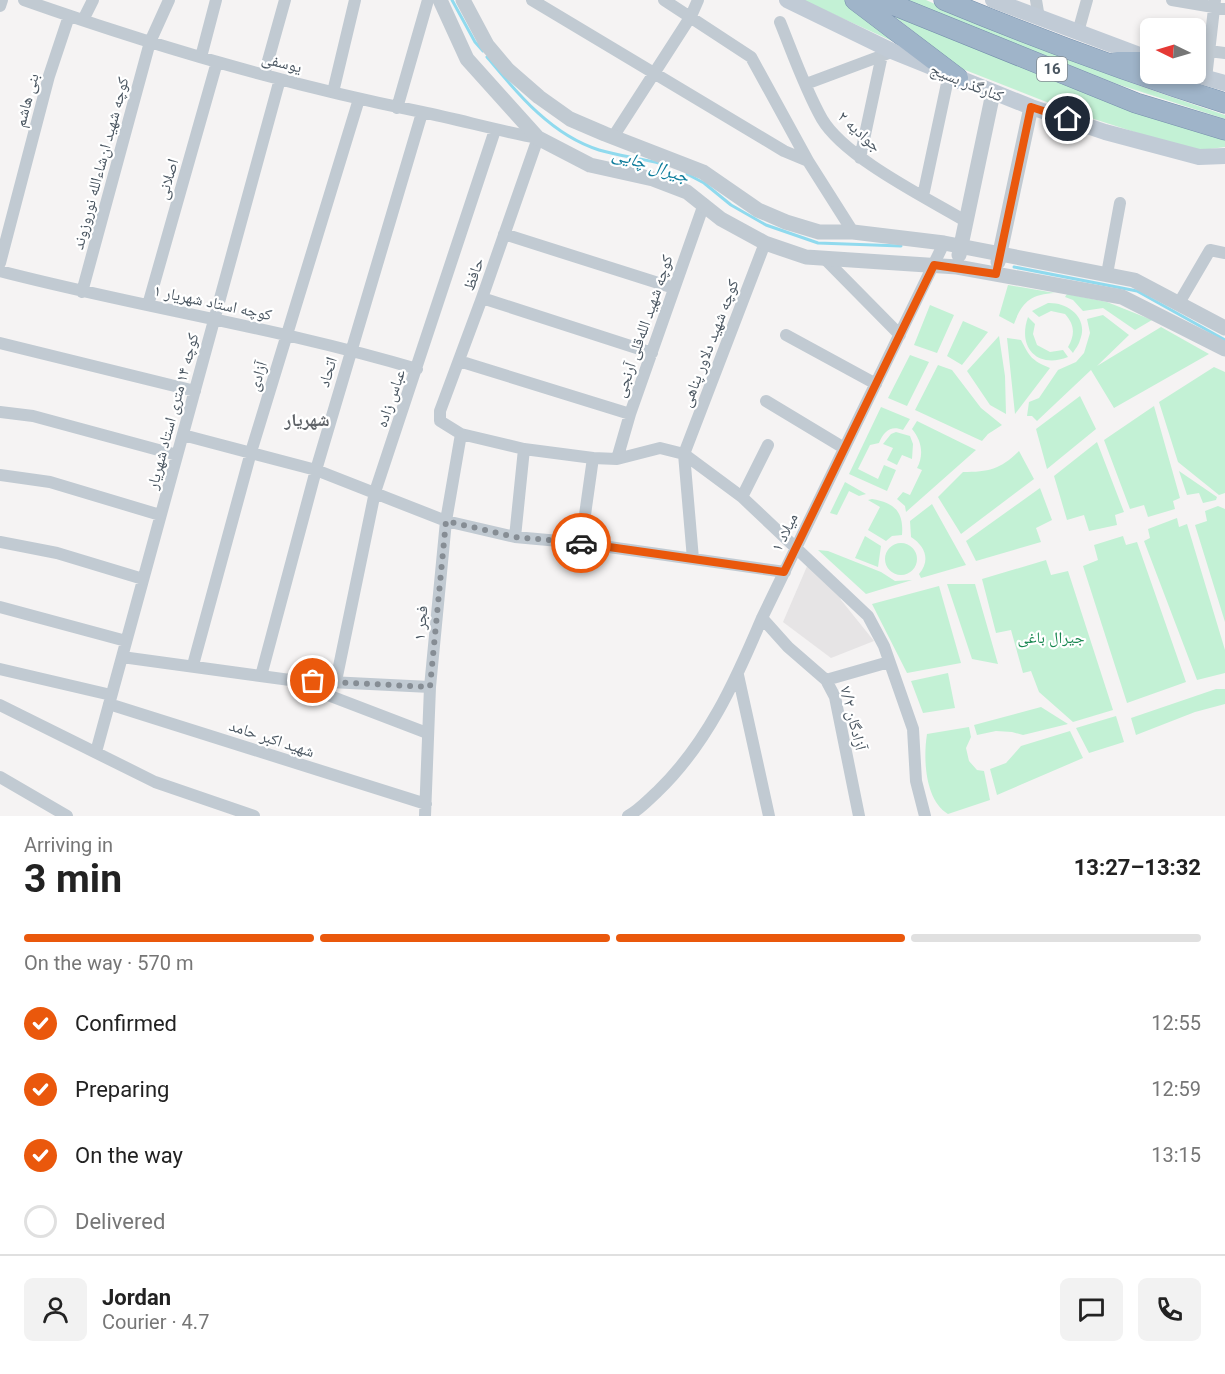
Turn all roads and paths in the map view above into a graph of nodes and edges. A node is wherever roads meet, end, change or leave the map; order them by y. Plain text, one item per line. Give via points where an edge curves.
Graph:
1 (2, 0) edge
2 (24, 0) edge
3 (93, 0) edge
4 (169, 0) edge
5 (216, 0) edge
6 (285, 0) edge
7 (355, 0) edge
8 (428, 0) edge
9 (440, 0) edge
10 (463, 0) edge
11 (664, 0) edge
12 (698, 0) edge
13 (788, 0) edge
14 (855, 0) edge
15 (881, 0) edge
16 (944, 0) edge
17 (993, 0) edge
18 (1036, 0) edge
19 (1087, 0) edge
20 (1172, 0) edge
21 (541, 2) edge
22 (0, 6) edge
23 (1218, 6) edge
24 (69, 16) junction
25 (691, 16) junction
26 (1039, 18) junction
27 (83, 20) junction
28 (780, 22) dead end
29 (1078, 32) junction
30 (150, 42) junction
31 (1209, 51) junction
32 (887, 53) junction
33 (1225, 53) edge
34 (201, 57) junction
35 (1140, 57) edge
36 (1206, 58) edge
37 (1140, 61) edge
38 (217, 62) junction
39 (1106, 62) junction
40 (655, 74) junction
41 (264, 75) junction
42 (953, 76) junction
43 (1206, 78) edge
44 (280, 79) junction
45 (1225, 83) edge
46 (806, 84) junction
47 (333, 92) junction
48 (993, 93) junction
49 (359, 99) junction
50 (1225, 103) edge
51 (1031, 107) junction
52 (397, 108) junction
53 (422, 112) junction
54 (495, 130) junction
55 (1225, 130) edge
56 (613, 137) junction
57 (538, 138) junction
58 (1225, 156) edge
59 (860, 158) junction
60 (808, 161) junction
61 (923, 196) junction
62 (1120, 203) dead end
63 (704, 204) junction
64 (967, 222) junction
65 (1005, 231) junction
66 (853, 232) junction
67 (504, 234) junction
68 (765, 243) junction
69 (944, 243) junction
70 (960, 245) junction
71 (1225, 253) edge
72 (1000, 254) junction
73 (825, 259) junction
74 (0, 263) edge
75 (934, 265) junction
76 (957, 267) junction
77 (0, 271) edge
78 (996, 274) junction
79 (1107, 274) junction
80 (674, 288) junction
81 (82, 292) junction
82 (482, 298) junction
83 (1179, 303) junction
84 (148, 305) junction
85 (214, 318) junction
86 (1225, 328) edge
87 (288, 334) junction
88 (786, 335) dead end
89 (900, 335) junction
90 (0, 343) edge
91 (351, 349) junction
92 (1225, 349) edge
93 (652, 353) junction
94 (459, 361) junction
95 (417, 369) junction
96 (876, 384) junction
97 (195, 391) junction
98 (766, 401) dead end
99 (0, 412) edge
100 (630, 414) junction
101 (461, 434) junction
102 (183, 435) junction
103 (768, 445) dead end
104 (844, 448) junction
105 (524, 449) junction
106 (251, 452) junction
107 (684, 454) junction
108 (177, 455) junction
109 (593, 458) junction
110 (617, 459) junction
111 (316, 470) junction
112 (0, 475) edge
113 (375, 492) junction
114 (741, 497) junction
115 (160, 515) junction
116 (446, 521) junction
117 (515, 537) junction
118 (0, 542) edge
119 (581, 543) junction
120 (797, 548) junction
121 (693, 560) junction
122 (784, 572) junction
123 (143, 579) junction
124 (0, 607) edge
125 (762, 618) junction
126 (126, 640) junction
127 (122, 657) junction
128 (889, 662) junction
129 (193, 665) junction
130 (0, 669) edge
131 (738, 675) junction
132 (261, 676) junction
133 (290, 680) junction
134 (826, 680) junction
135 (336, 681) junction
136 (430, 687) junction
137 (110, 699) junction
138 (0, 705) edge
139 (427, 733) junction
140 (96, 752) junction
141 (0, 777) edge
142 (425, 810) edge
143 (67, 816) edge
144 (254, 816) edge
145 (628, 816) edge
146 (770, 816) edge
147 (859, 816) edge
148 (925, 816) edge

1 - 22 street
2 - 24 street, یوسفی
3 - 27 street
4 - 30 street, کوچه شهید ان‌شاءالله نوروزوند
5 - 34 street
6 - 41 street
7 - 47 street
8 - 52 street
9 - 57 street via 467,59
10 - 56 street via 487,45 530,91 570,119
11 - 25 street
12 - 25 street
13 - 32 main road, کنارگذر بسیج
14 - 42 highway
15 - 55 highway, 16 via 1136,103
16 - 39 highway, 16
17 - 26 main road
18 - 26 street
19 - 29 street
20 - 23 street
21 - 40 street
23 - 31 street
24 - 27 street, یوسفی
24 - 74 street, بنی هاشم via 49,76
25 - 40 street
25 - 60 street via 751,57
26 - 29 main road
27 - 30 street, یوسفی
28 - 46 street, جوادیه ۲
29 - 35 main road
30 - 34 street, یوسفی
30 - 81 street, کوچه شهید ان‌شاءالله نوروزوند
31 - 33 street
31 - 36 street
32 - 42 main road, کنارگذر بسیج
32 - 46 street
32 - 59 street
34 - 38 street, یوسفی
37 - 39 highway
38 - 41 street, یوسفی
38 - 84 street, اصلانی
39 - 50 highway, 16
40 - 56 street
40 - 60 street via 784,151
41 - 44 street, یوسفی
42 - 48 main road, کنارگذر بسیج
42 - 61 street
43 - 45 main road
44 - 47 street, یوسفی
44 - 85 street, کوچه ۱۴ متری استاد شهریار
46 - 59 street, جوادیه ۲ via 823,121
47 - 49 street, یوسفی
48 - 51 main road, کنارگذر بسیج
48 - 64 street
49 - 52 street, یوسفی
49 - 87 street, آزادی
51 - 58 main road, کنارگذر بسیج via 1199,158
51 - 65 street
52 - 53 street, یوسفی
53 - 54 street, یوسفی
53 - 91 street, اتحاد
54 - 57 street, یوسفی
54 - 95 street, عباس زاده
56 - 66 street via 703,172 758,210 786,222 819,232
57 - 63 street via 590,165 653,178
57 - 67 street, حافظ
59 - 61 street, جوادیه ۲
60 - 66 street
61 - 64 street, جوادیه ۲
62 - 79 street
63 - 68 street via 721,219
63 - 80 street, کوچه شهید الله‌قلی آرنجی
64 - 65 street via 977,241 989,242
64 - 70 street
65 - 72 street
66 - 69 street
67 - 80 street
67 - 82 street, حافظ
68 - 73 street
68 - 107 street, کوچه شهید دلاور پناهی
69 - 70 street
69 - 75 street, میلاد ۱
70 - 72 street
70 - 76 street
71 - 83 street via 1210,250
72 - 78 street
72 - 79 street
73 - 75 street
73 - 89 street
75 - 76 street
75 - 89 street, میلاد ۱
76 - 78 street
77 - 81 street, کوچه استاد شهریار ۱
78 - 92 street via 1122,297
79 - 83 street via 1134,280
80 - 93 street, کوچه شهید الله‌قلی آرنجی
81 - 84 street, کوچه استاد شهریار ۱
82 - 93 street
82 - 94 street, حافظ
83 - 86 street
84 - 85 street, کوچه استاد شهریار ۱
85 - 87 street, کوچه استاد شهریار ۱
85 - 97 street, کوچه ۱۴ متری استاد شهریار
87 - 91 street, کوچه استاد شهریار ۱
87 - 106 street, آزادی
88 - 96 street
89 - 96 street, میلاد ۱
90 - 97 street
91 - 95 street, کوچه استاد شهریار ۱
91 - 111 street, اتحاد
93 - 100 street, کوچه شهید الله‌قلی آرنجی
94 - 100 street
94 - 101 street, حافظ via 440,411 440,421
95 - 113 street, عباس زاده
96 - 104 street, میلاد ۱
97 - 102 street, کوچه ۱۴ متری استاد شهریار
98 - 104 street
99 - 108 street
100 - 110 street, کوچه شهید الله‌قلی آرنجی
101 - 105 street
101 - 116 street, فجر ۱
102 - 106 street
102 - 108 street, کوچه ۱۴ متری استاد شهریار
103 - 114 street
104 - 120 street, میلاد ۱
105 - 109 street
105 - 117 street
106 - 111 street
106 - 129 street, آزادی
107 - 110 street via 660,448
107 - 114 street
107 - 121 street
108 - 115 street, کوچه ۱۴ متری استاد شهریار
109 - 110 street
109 - 119 street
111 - 113 street
111 - 132 street, اتحاد
112 - 115 street via 50,483
113 - 116 street
113 - 135 street, عباس زاده
114 - 120 street
115 - 123 street, کوچه ۱۴ متری استاد شهریار
116 - 117 street
116 - 136 street, فجر ۱
117 - 119 street
118 - 123 street
119 - 121 street
120 - 122 street, میلاد ۱
120 - 128 street via 865,612
121 - 122 street
122 - 125 street, میلاد ۱
123 - 126 street, کوچه ۱۴ متری استاد شهریار
124 - 126 street
125 - 131 street, میلاد ۱
125 - 134 street, آزادگان ۷/۲
126 - 127 street, کوچه ۱۴ متری استاد شهریار
127 - 129 street
127 - 137 street, کوچه ۱۴ متری استاد شهریار
128 - 134 street
128 - 148 street via 913,729 916,781
129 - 132 street
130 - 137 street, شهید اکبر حامد
131 - 145 street, میلاد ۱ via 713,723 675,775
131 - 146 street
132 - 133 street
133 - 135 street
133 - 139 street
134 - 147 street, آزادگان ۷/۲ via 835,697
135 - 136 street
136 - 139 street, فجر ۱
137 - 140 street, کوچه ۱۴ متری استاد شهریار
137 - 142 street, شهید اکبر حامد
138 - 140 street
139 - 142 street, فجر ۱
140 - 144 street via 155,782
141 - 143 street

